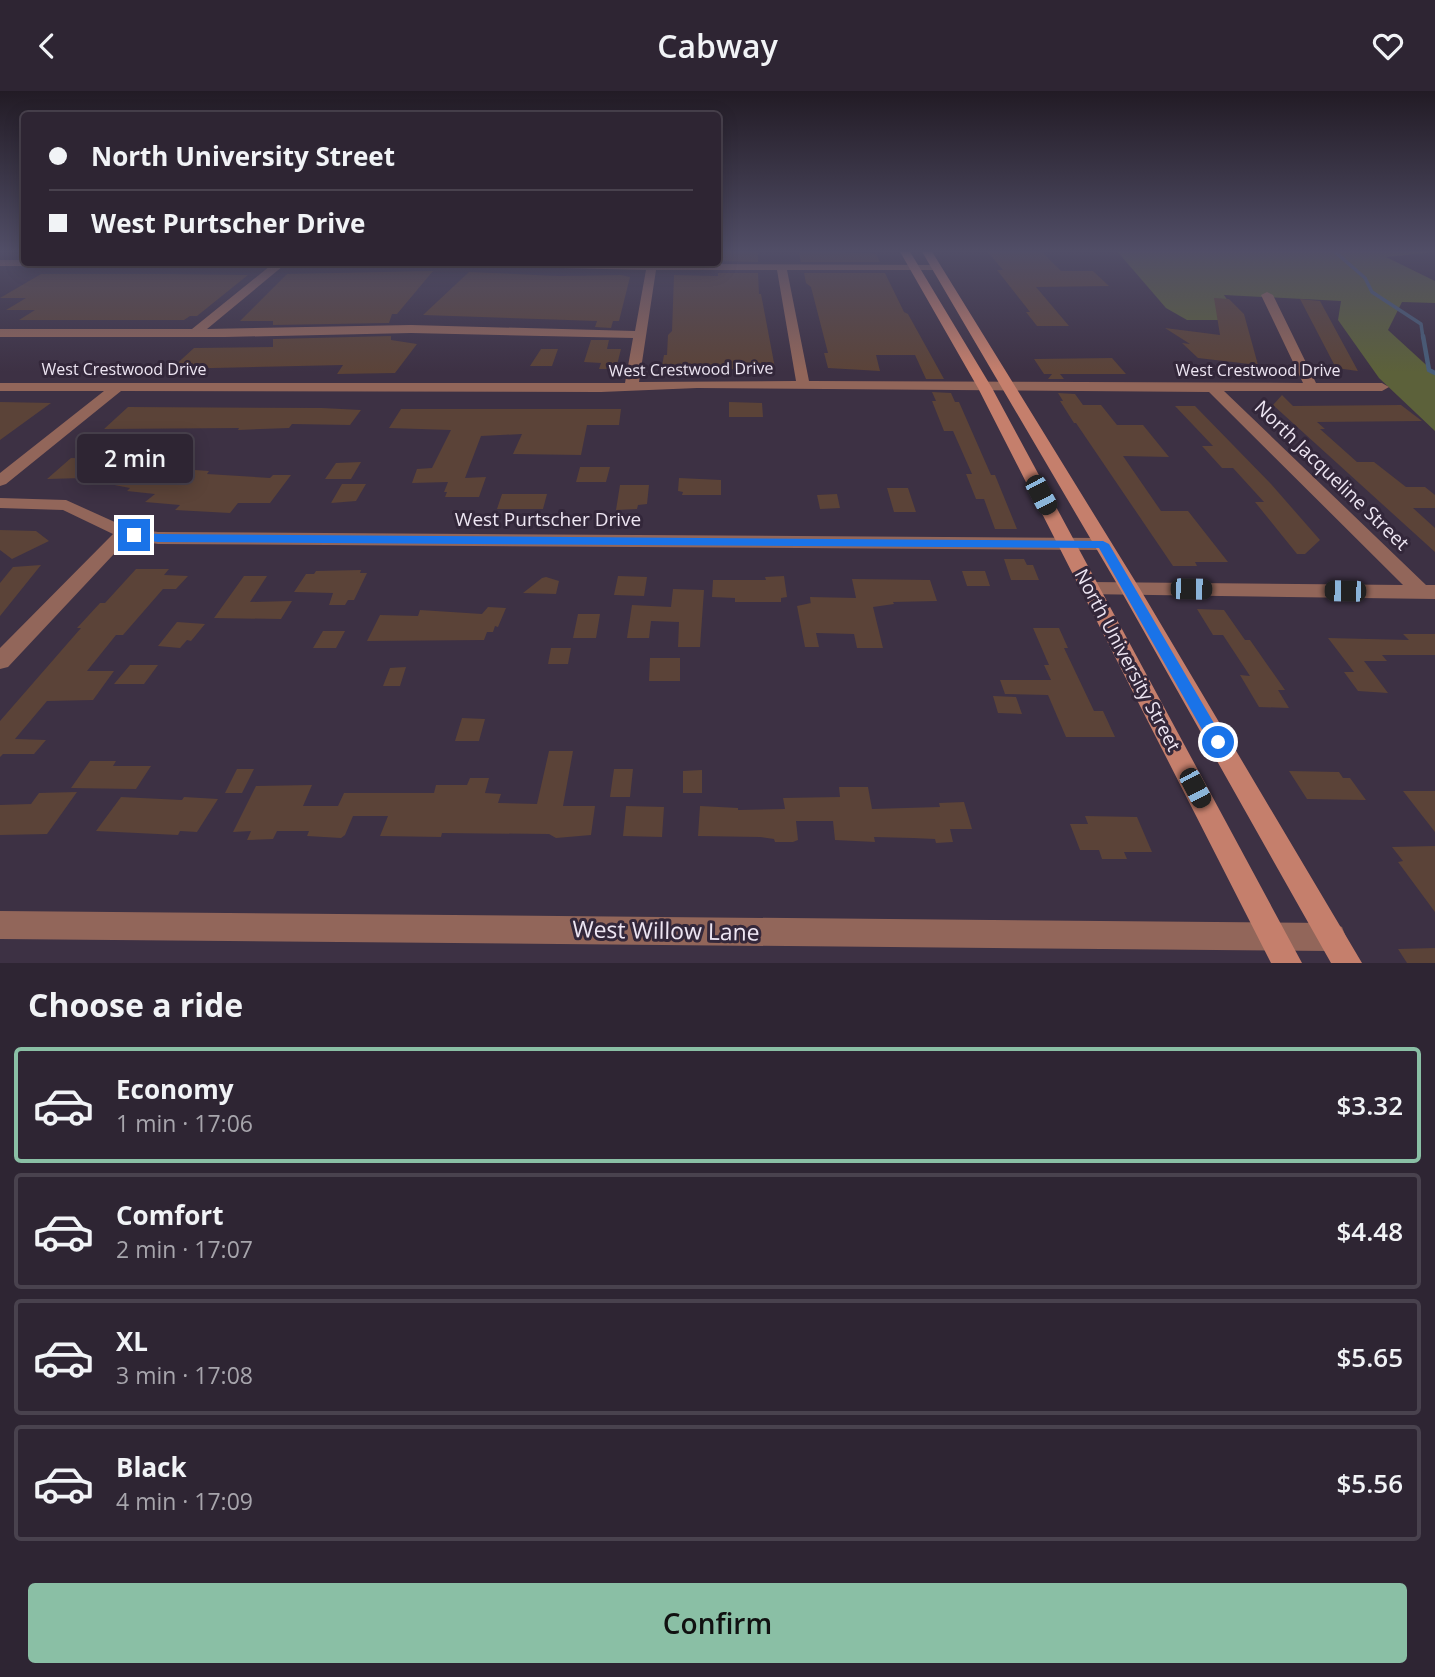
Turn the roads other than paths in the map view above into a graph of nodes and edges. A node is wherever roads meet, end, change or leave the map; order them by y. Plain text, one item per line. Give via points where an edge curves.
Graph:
1 (247, 291) edge
2 (648, 291) edge
3 (786, 291) edge
4 (936, 291) edge
5 (942, 291) edge
6 (1266, 295) dead end
7 (0, 333) edge
8 (195, 333) junction
9 (640, 335) junction
10 (803, 385) junction
11 (1311, 386) junction
12 (0, 387) edge
13 (118, 387) junction
14 (631, 387) junction
15 (1382, 387) dead end
16 (985, 388) junction
17 (1009, 388) junction
18 (1213, 388) junction
19 (0, 481) edge
20 (0, 503) edge
21 (124, 533) junction
22 (1067, 544) junction
23 (1103, 544) junction
24 (1091, 589) junction
25 (1130, 589) junction
26 (1428, 592) edge
27 (0, 661) edge
28 (0, 925) edge
29 (1332, 937) junction
30 (1274, 938) junction
31 (1287, 963) edge
32 (1347, 963) edge

1 - 8 street
2 - 9 street
3 - 10 street
4 - 16 main road, North University Street
5 - 17 main road, North University Street
6 - 11 street
7 - 8 street
8 - 9 street via 411,329
9 - 14 street
10 - 14 street, West Crestwood Drive
10 - 16 street, West Crestwood Drive
11 - 15 street, West Crestwood Drive
11 - 18 street, West Crestwood Drive
12 - 13 street, West Crestwood Drive
13 - 14 street, West Crestwood Drive
13 - 19 street
16 - 17 street, West Crestwood Drive
16 - 22 main road, North University Street
17 - 18 street, West Crestwood Drive
17 - 23 main road, North University Street
18 - 26 street, North Jacqueline Street
20 - 21 street, West Purtscher Drive via 66,505
21 - 22 street, West Purtscher Drive via 158,538
21 - 27 street
22 - 23 street, West Purtscher Drive
22 - 24 main road, North University Street
23 - 25 main road, North University Street
24 - 25 street
24 - 30 main road, North University Street
25 - 26 street
25 - 29 main road, North University Street
28 - 30 street, West Willow Lane
29 - 30 street, West Willow Lane
29 - 32 main road, North University Street
30 - 31 main road, North University Street

